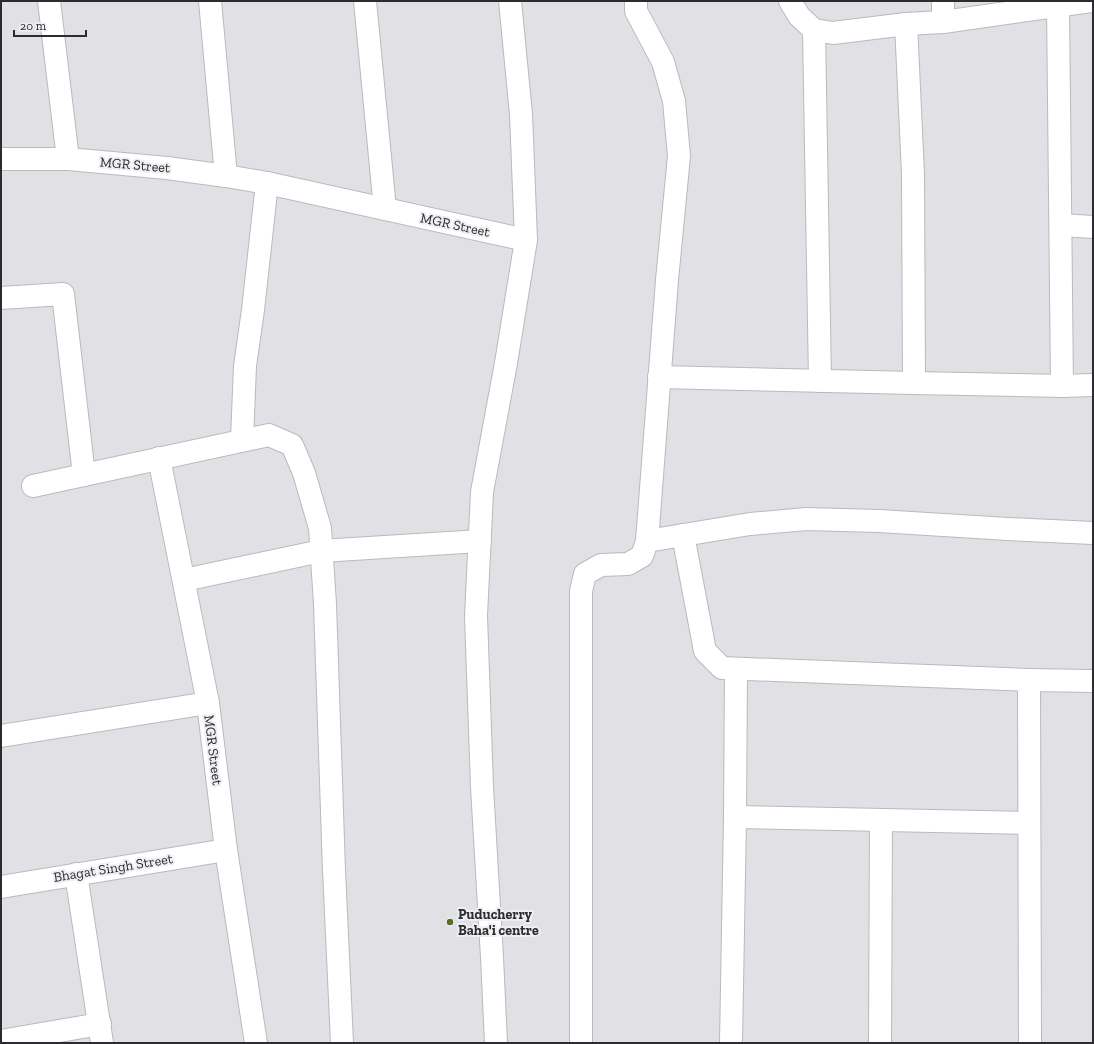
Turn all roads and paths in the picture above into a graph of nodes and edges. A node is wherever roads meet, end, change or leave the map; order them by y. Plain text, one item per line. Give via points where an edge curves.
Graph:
1 (49, 1) edge
2 (365, 1) edge
3 (510, 1) edge
4 (636, 1) edge
5 (790, 1) edge
6 (1091, 1) edge
7 (216, 2) edge
8 (1058, 6) junction
9 (943, 11) edge
10 (906, 24) junction
11 (814, 30) junction
12 (1, 159) edge
13 (68, 159) junction
14 (226, 176) junction
15 (267, 183) junction
16 (385, 209) junction
17 (1061, 225) junction
18 (1093, 227) edge
19 (526, 240) junction
20 (1, 298) edge
21 (659, 377) junction
22 (820, 381) junction
23 (914, 383) junction
24 (1093, 385) edge
25 (1062, 386) junction
26 (242, 440) junction
27 (160, 458) junction
28 (84, 475) junction
29 (32, 486) dead end
30 (1093, 533) edge
31 (683, 535) junction
32 (480, 541) junction
33 (647, 541) junction
34 (321, 551) junction
35 (184, 580) junction
36 (736, 668) junction
37 (1029, 680) junction
38 (1093, 681) edge
39 (208, 703) junction
40 (1, 736) edge
41 (735, 817) junction
42 (881, 820) junction
43 (1029, 823) junction
44 (226, 850) junction
45 (76, 874) junction
46 (1, 887) edge
47 (101, 1034) edge
48 (1, 1041) edge
49 (256, 1043) edge
50 (342, 1043) edge
51 (496, 1043) edge
52 (581, 1043) edge
53 (731, 1043) edge
54 (880, 1043) edge
55 (1030, 1043) edge

1 - 13 street
2 - 16 street
3 - 19 street via 521,114
4 - 21 street via 636,11 663,62 674,101 679,156
5 - 11 street via 799,16
6 - 8 street
7 - 14 street
8 - 9 street
8 - 17 street
9 - 10 street
10 - 11 street via 833,33
10 - 23 street via 913,174
11 - 22 street
12 - 13 street, MGR Street
13 - 14 street, MGR Street
14 - 15 street, MGR Street
15 - 16 street, MGR Street
15 - 26 street via 245,366
16 - 19 street, MGR Street
17 - 18 street
17 - 25 street
19 - 32 street via 482,492
20 - 28 street via 63,294
21 - 22 street
21 - 33 street
22 - 23 street
23 - 25 street
24 - 25 street
26 - 27 street
26 - 34 street via 269,435 292,445 304,473 320,528
27 - 28 street
27 - 35 street, MGR Street
28 - 29 street
30 - 31 street via 806,519 750,524
31 - 33 street
31 - 36 street via 705,651 722,668
32 - 34 street
32 - 51 street via 476,616 482,787
33 - 52 street via 642,556 628,564 601,565 584,574 581,592
34 - 35 street
34 - 50 street
35 - 39 street, MGR Street
36 - 37 street
36 - 41 street
37 - 38 street
37 - 43 street
39 - 40 street
39 - 44 street, MGR Street
41 - 42 street
41 - 53 street
42 - 43 street
42 - 54 street
43 - 55 street
44 - 45 street, Bhagat Singh Street
44 - 49 street, MGR Street
45 - 46 street, Bhagat Singh Street
45 - 47 street
47 - 48 street

